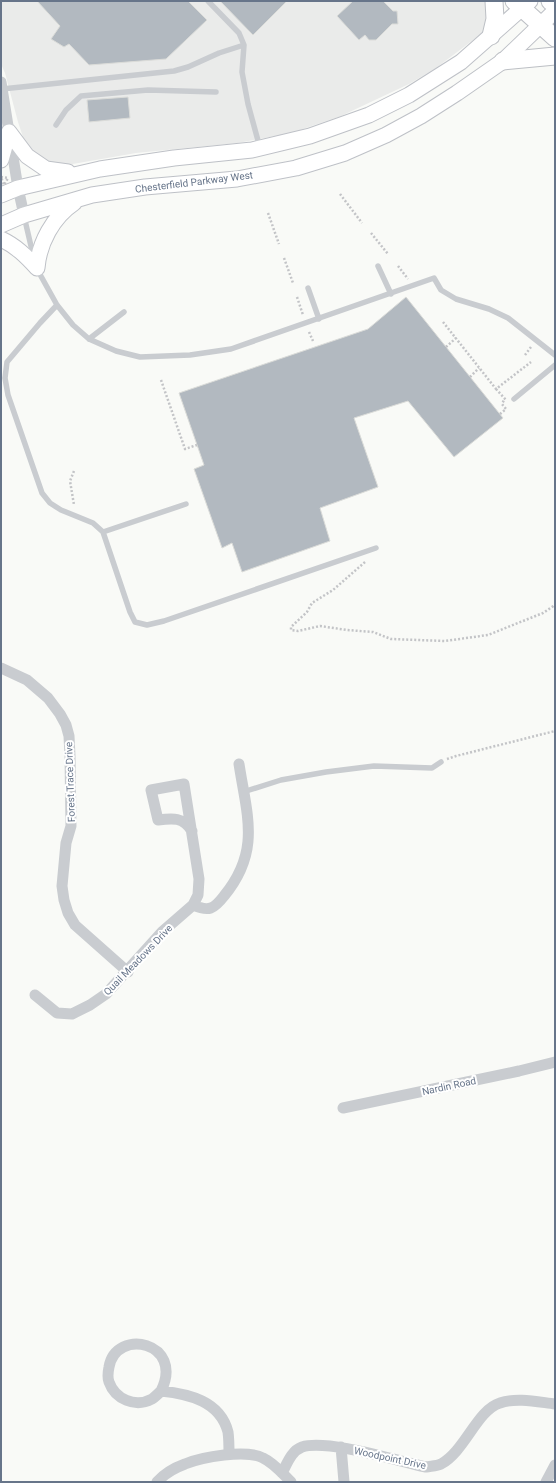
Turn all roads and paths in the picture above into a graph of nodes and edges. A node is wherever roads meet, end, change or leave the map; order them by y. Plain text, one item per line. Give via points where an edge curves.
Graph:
1 (208, 1) edge
2 (494, 1) edge
3 (550, 1) edge
4 (522, 4) edge
5 (555, 5) edge
6 (555, 11) edge
7 (542, 25) junction
8 (491, 36) junction
9 (555, 38) edge
10 (244, 45) junction
11 (555, 56) edge
12 (503, 61) junction
13 (2, 85) edge
14 (216, 92) dead end
15 (56, 125) dead end
16 (9, 132) junction
17 (260, 148) junction
18 (1, 160) edge
19 (81, 173) junction
20 (18, 188) junction
21 (340, 194) dead end
22 (1, 195) edge
23 (82, 198) junction
24 (268, 213) dead end
25 (24, 215) junction
26 (362, 223) dead end
27 (1, 225) edge
28 (371, 233) dead end
29 (1, 239) edge
30 (279, 244) dead end
31 (388, 254) dead end
32 (284, 258) dead end
33 (378, 266) dead end
34 (398, 266) dead end
35 (37, 268) junction
36 (408, 280) dead end
37 (293, 284) dead end
38 (308, 288) dead end
39 (391, 294) junction
40 (297, 297) dead end
41 (57, 305) junction
42 (124, 312) dead end
43 (303, 315) dead end
44 (319, 319) junction
45 (443, 322) dead end
46 (309, 332) dead end
47 (456, 338) junction
48 (89, 339) junction
49 (313, 341) dead end
50 (446, 346) dead end
51 (555, 355) edge
52 (531, 362) dead end
53 (555, 365) edge
54 (479, 368) junction
55 (470, 376) dead end
56 (161, 380) dead end
57 (496, 389) junction
58 (514, 399) joint
59 (504, 400) junction
60 (500, 414) dead end
61 (197, 445) dead end
62 (74, 471) dead end
63 (186, 504) dead end
64 (74, 506) dead end
65 (103, 532) junction
66 (376, 548) dead end
67 (366, 551) junction
68 (555, 605) edge
69 (1, 668) edge
70 (555, 731) edge
71 (441, 762) joint
72 (239, 764) dead end
73 (244, 792) junction
74 (192, 831) junction
75 (193, 905) junction
76 (128, 972) junction
77 (35, 995) dead end
78 (555, 1062) edge
79 (343, 1108) dead end
80 (161, 1391) junction
81 (555, 1404) edge
82 (341, 1447) junction
83 (229, 1454) junction
84 (555, 1465) edge
85 (282, 1473) junction
86 (157, 1482) edge
87 (291, 1482) edge
88 (344, 1482) edge
89 (546, 1482) edge

1 - 10 lane via 239,33
2 - 8 main road via 495,19
3 - 5 main road
4 - 7 main road
4 - 8 street
6 - 7 street, Chesterfield Parkway West
7 - 9 main road
7 - 12 street, Chesterfield Parkway West
8 - 17 street via 461,62 369,115 310,136
10 - 13 lane via 219,53 188,68 174,71
10 - 17 lane via 242,72
11 - 12 main road
12 - 23 street, Chesterfield Parkway West via 421,116 345,153 296,168 238,179 145,188
13 - 16 street
14 - 15 lane via 156,90 81,96 66,110
16 - 18 street
16 - 19 street via 27,156 46,169
16 - 20 street
17 - 19 street
19 - 20 street
20 - 22 street
20 - 25 street
21 - 26 path
23 - 25 street, Chesterfield Parkway West
23 - 35 street via 66,208 55,220 43,242
24 - 30 path
25 - 27 street, Chesterfield Parkway West
25 - 35 lane
28 - 31 path
29 - 35 street via 11,244
32 - 37 path
33 - 39 lane
34 - 36 path
35 - 41 lane
38 - 44 lane
39 - 44 lane
39 - 51 lane via 434,278 441,290 456,299 508,318
40 - 43 path
41 - 48 lane via 73,325
41 - 65 lane via 7,362 5,378 8,395 42,493 50,504 93,523
42 - 48 lane
44 - 48 lane via 231,349 190,355 140,358
45 - 47 path
46 - 49 path
47 - 50 path
47 - 54 path
52 - 57 path
53 - 58 lane
54 - 55 path
54 - 57 path
56 - 61 path via 185,449
57 - 59 path
58 - 59 path
59 - 60 path via 502,404 506,409
62 - 64 path via 70,481
63 - 65 lane
65 - 67 lane via 130,612 135,622 147,625
66 - 67 lane
67 - 68 path via 365,561 361,566 333,590 312,603 291,630 320,626 373,632 391,639 445,642 488,635 543,613
69 - 76 street, Forest Trace Drive via 27,680 48,698 66,725 70,756 71,826 66,843 62,886 64,900 75,925
70 - 71 path
71 - 73 lane via 432,768 374,766 326,772 281,780
72 - 73 street
73 - 75 street via 249,827 244,863 236,880 213,908
74 - 74 street via 184,784 151,790 158,820 182,820
74 - 75 street via 199,879 198,895
75 - 76 street, Quail Meadows Drive via 162,932
76 - 77 street, Quail Meadows Drive via 106,994 72,1014 57,1013
78 - 79 street, Nardin Road
80 - 80 street via 152,1399 143,1402 134,1403 120,1398 113,1390 107,1375 116,1352 127,1345 139,1344 152,1348 166,1365 166,1382
80 - 83 street via 195,1398 211,1406 222,1416 228,1432
81 - 82 street, Woodpoint Drive via 512,1400 489,1408 453,1456 440,1465 426,1467
82 - 85 street, Woodpoint Drive via 301,1447 290,1457
82 - 88 street, Woodpoint Drive
83 - 85 street via 263,1457
83 - 86 street via 186,1463 164,1475
84 - 89 street
85 - 87 street

